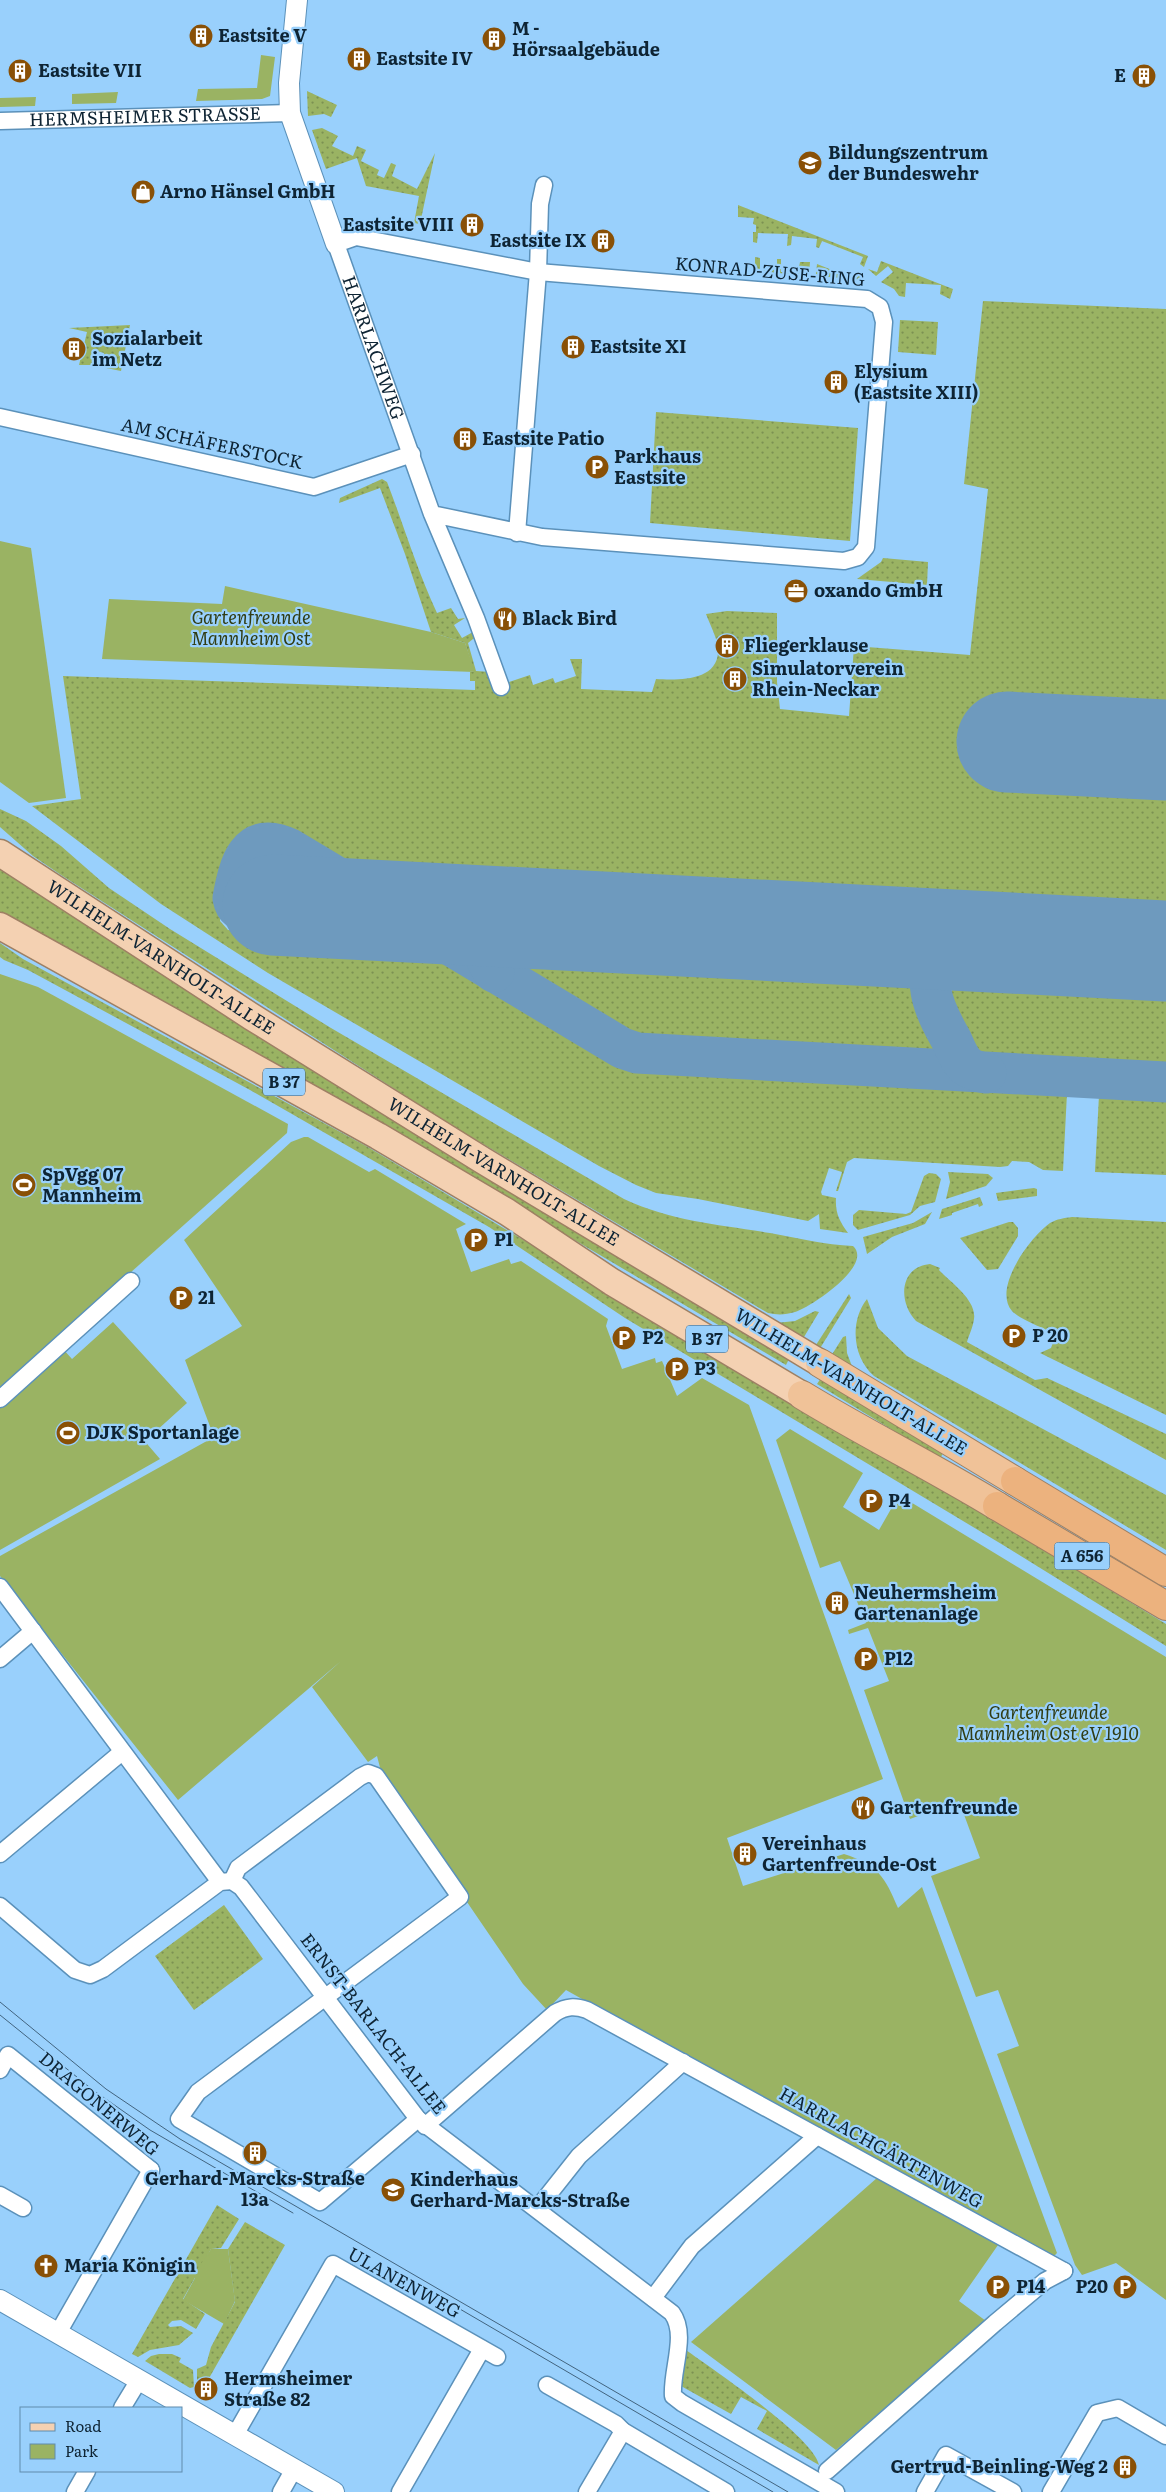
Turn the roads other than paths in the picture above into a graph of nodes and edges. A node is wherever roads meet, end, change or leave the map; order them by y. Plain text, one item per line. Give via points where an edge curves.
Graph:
1 (297, 0) edge
2 (290, 113) junction
3 (0, 121) edge
4 (544, 186) dead end
5 (336, 244) junction
6 (538, 272) junction
7 (0, 417) edge
8 (412, 454) junction
9 (432, 514) junction
10 (517, 533) junction
11 (501, 687) dead end
12 (1, 853) edge
13 (0, 926) edge
14 (131, 1281) dead end
15 (820, 1363) joint
16 (802, 1395) joint
17 (0, 1399) edge
18 (1015, 1481) joint
19 (997, 1506) joint
20 (1166, 1572) edge
21 (0, 1587) edge
22 (1166, 1606) edge
23 (34, 1631) junction
24 (0, 1659) edge
25 (122, 1752) junction
26 (0, 1854) edge
27 (226, 1881) junction
28 (0, 1906) edge
29 (325, 1998) junction
30 (683, 2062) junction
31 (0, 2070) edge
32 (422, 2122) junction
33 (817, 2136) junction
34 (0, 2195) edge
35 (23, 2208) dead end
36 (537, 2209) junction
37 (653, 2298) junction
38 (0, 2300) edge
39 (58, 2333) junction
40 (482, 2349) junction
41 (498, 2357) dead end
42 (139, 2380) junction
43 (547, 2385) dead end
44 (123, 2407) edge
45 (623, 2431) junction
46 (235, 2435) junction
47 (1166, 2436) edge
48 (294, 2469) junction
49 (827, 2471) dead end
50 (86, 2472) edge
51 (75, 2492) edge
52 (281, 2492) edge
53 (334, 2492) edge
54 (400, 2492) edge
55 (587, 2492) edge
56 (726, 2492) edge
57 (836, 2492) edge
58 (925, 2492) edge
59 (1013, 2492) edge
60 (1051, 2492) edge

1 - 2 street, HARRLACHWEG via 288,83
2 - 3 street, HERMSHEIMER STRASSE
2 - 5 street, HARRLACHWEG
4 - 6 street via 540,204
5 - 6 street, KONRAD-ZUSE-RING via 356,237
5 - 8 street, HARRLACHWEG
6 - 10 street
6 - 10 street, KONRAD-ZUSE-RING via 867,300 880,306 884,322 867,538 866,547 858,557 844,561
7 - 8 street, AM SCHÄFERSTOCK via 314,487
8 - 9 street, HARRLACHWEG
9 - 10 street, KONRAD-ZUSE-RING
9 - 11 street, HARRLACHWEG
12 - 15 main road, WILHELM-VARNHOLT-ALLEE / B 37 via 252,1017
13 - 16 main road, WILHELM-VARNHOLT-ALLEE / B 37 via 378,1136 507,1212 612,1282
14 - 17 street
15 - 18 highway, WILHELM-VARNHOLT-ALLEE / B 37
16 - 19 highway, WILHELM-VARNHOLT-ALLEE / B 37 via 932,1466
18 - 20 highway, A 656
19 - 22 highway, A 656
21 - 23 street, ERNST-BARLACH-ALLEE
23 - 24 street
23 - 25 street, ERNST-BARLACH-ALLEE
25 - 26 street
25 - 27 street, ERNST-BARLACH-ALLEE
27 - 28 street via 104,1969 90,1974 76,1970
27 - 29 street, ERNST-BARLACH-ALLEE via 241,1887
27 - 29 street via 238,1868 360,1777 368,1773 376,1776 460,1897
29 - 32 street, ERNST-BARLACH-ALLEE
29 - 32 street, HARRLACHGÄRTENWEG via 198,2092 179,2119 320,2202
30 - 32 street, HARRLACHGÄRTENWEG via 587,2010 577,2006 566,2007 555,2012
30 - 33 street, HARRLACHGÄRTENWEG
30 - 36 street via 579,2156
31 - 39 street, DRAGONERWEG via 8,2055 157,2171
32 - 36 street, ERNST-BARLACH-ALLEE
33 - 37 street via 692,2246
33 - 49 street, HARRLACHGÄRTENWEG via 1064,2271 1045,2281 1016,2305
34 - 35 street
36 - 37 street, ERNST-BARLACH-ALLEE
37 - 57 street, ERNST-BARLACH-ALLEE via 672,2313 679,2328 673,2396
38 - 39 street
39 - 42 street
40 - 41 street
40 - 46 street, ULANENWEG via 333,2264
40 - 54 street
42 - 44 street
42 - 46 street
43 - 45 street
45 - 55 street
45 - 56 street
46 - 48 street
47 - 60 street via 1118,2408 1097,2413
48 - 52 street
48 - 53 street
50 - 51 street
58 - 59 street via 946,2454

